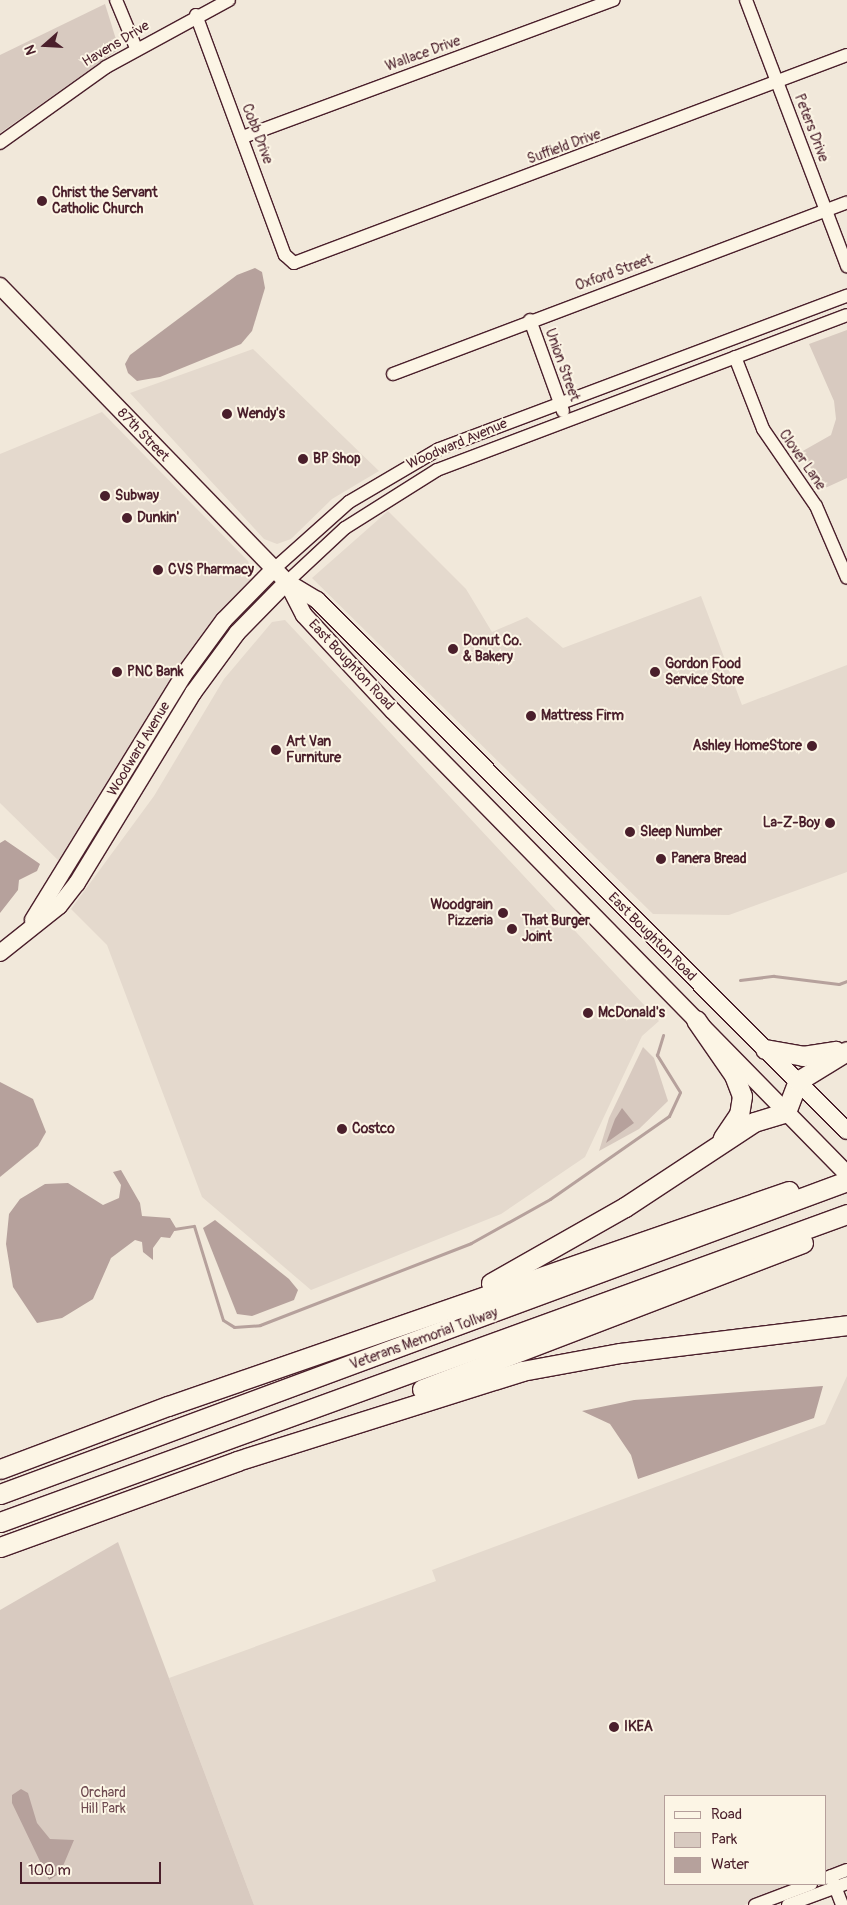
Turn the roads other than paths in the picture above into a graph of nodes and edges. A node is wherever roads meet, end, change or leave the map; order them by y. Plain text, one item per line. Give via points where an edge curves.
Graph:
1 (116, 0) edge
2 (229, 0) edge
3 (614, 0) edge
4 (746, 0) edge
5 (196, 16) junction
6 (136, 48) junction
7 (847, 55) edge
8 (778, 83) junction
9 (243, 137) junction
10 (0, 143) edge
11 (847, 202) edge
12 (826, 210) junction
13 (290, 262) joint
14 (847, 266) edge
15 (0, 286) edge
16 (847, 296) edge
17 (847, 315) edge
18 (530, 320) junction
19 (735, 357) junction
20 (393, 374) dead end
21 (560, 403) junction
22 (566, 420) junction
23 (274, 569) junction
24 (847, 578) edge
25 (287, 582) junction
26 (30, 925) junction
27 (0, 953) edge
28 (696, 1020) junction
29 (765, 1049) junction
30 (847, 1050) edge
31 (798, 1081) junction
32 (786, 1112) junction
33 (846, 1130) edge
34 (716, 1147) junction
35 (847, 1175) edge
36 (847, 1181) edge
37 (847, 1214) edge
38 (847, 1219) edge
39 (847, 1325) edge
40 (368, 1336) junction
41 (237, 1461) junction
42 (0, 1469) edge
43 (0, 1494) edge
44 (0, 1522) edge
45 (0, 1547) edge
46 (847, 1870) edge
47 (835, 1881) edge
48 (808, 1885) edge
49 (754, 1905) edge
50 (788, 1905) edge
51 (842, 1905) edge

1 - 6 street
2 - 5 street, Havens Drive
3 - 9 street, Wallace Drive
4 - 8 street, Peters Drive
5 - 6 street, Havens Drive
5 - 9 street, Cobb Drive
6 - 10 street, Havens Drive
7 - 8 street, Suffield Drive
8 - 12 street, Peters Drive
8 - 13 street, Suffield Drive
9 - 13 street, Cobb Drive
11 - 12 street, Oxford Street
12 - 14 street, Peters Drive
12 - 18 street, Oxford Street
15 - 23 main road, 87th Street
16 - 21 street, Woodward Avenue
17 - 19 street, Woodward Avenue
18 - 20 street, Oxford Street
18 - 21 street, Union Street
19 - 22 street, Woodward Avenue
19 - 24 street, Clover Lane via 763,429 816,506
21 - 22 street, Union Street
21 - 23 street, Woodward Avenue via 439,449 395,471 329,517
22 - 25 street, Woodward Avenue via 437,470 395,492 345,528
23 - 25 main road, 87th Street
23 - 26 main road, Woodward Avenue via 224,620 188,668
25 - 26 main road, Woodward Avenue via 237,634 192,694 77,883 58,906
25 - 28 main road, East Boughton Road via 304,615 492,814
25 - 29 main road, East Boughton Road via 317,600 517,805
26 - 27 main road, Woodward Avenue
28 - 32 main road, East Boughton Road
28 - 34 highway via 734,1075 742,1096 739,1114
29 - 30 highway via 803,1056
29 - 31 main road, East Boughton Road
30 - 31 highway
31 - 32 highway
31 - 33 main road, East Boughton Road
32 - 34 highway via 763,1117
32 - 35 main road, East Boughton Road
34 - 40 highway via 503,1278
35 - 40 highway via 820,1181
36 - 43 highway, Veterans Memorial Tollway
37 - 44 highway, Veterans Memorial Tollway
38 - 41 highway via 771,1256
39 - 41 highway via 620,1353 522,1371
40 - 42 highway
41 - 45 highway
46 - 47 street
47 - 50 street
47 - 51 street
48 - 49 street

